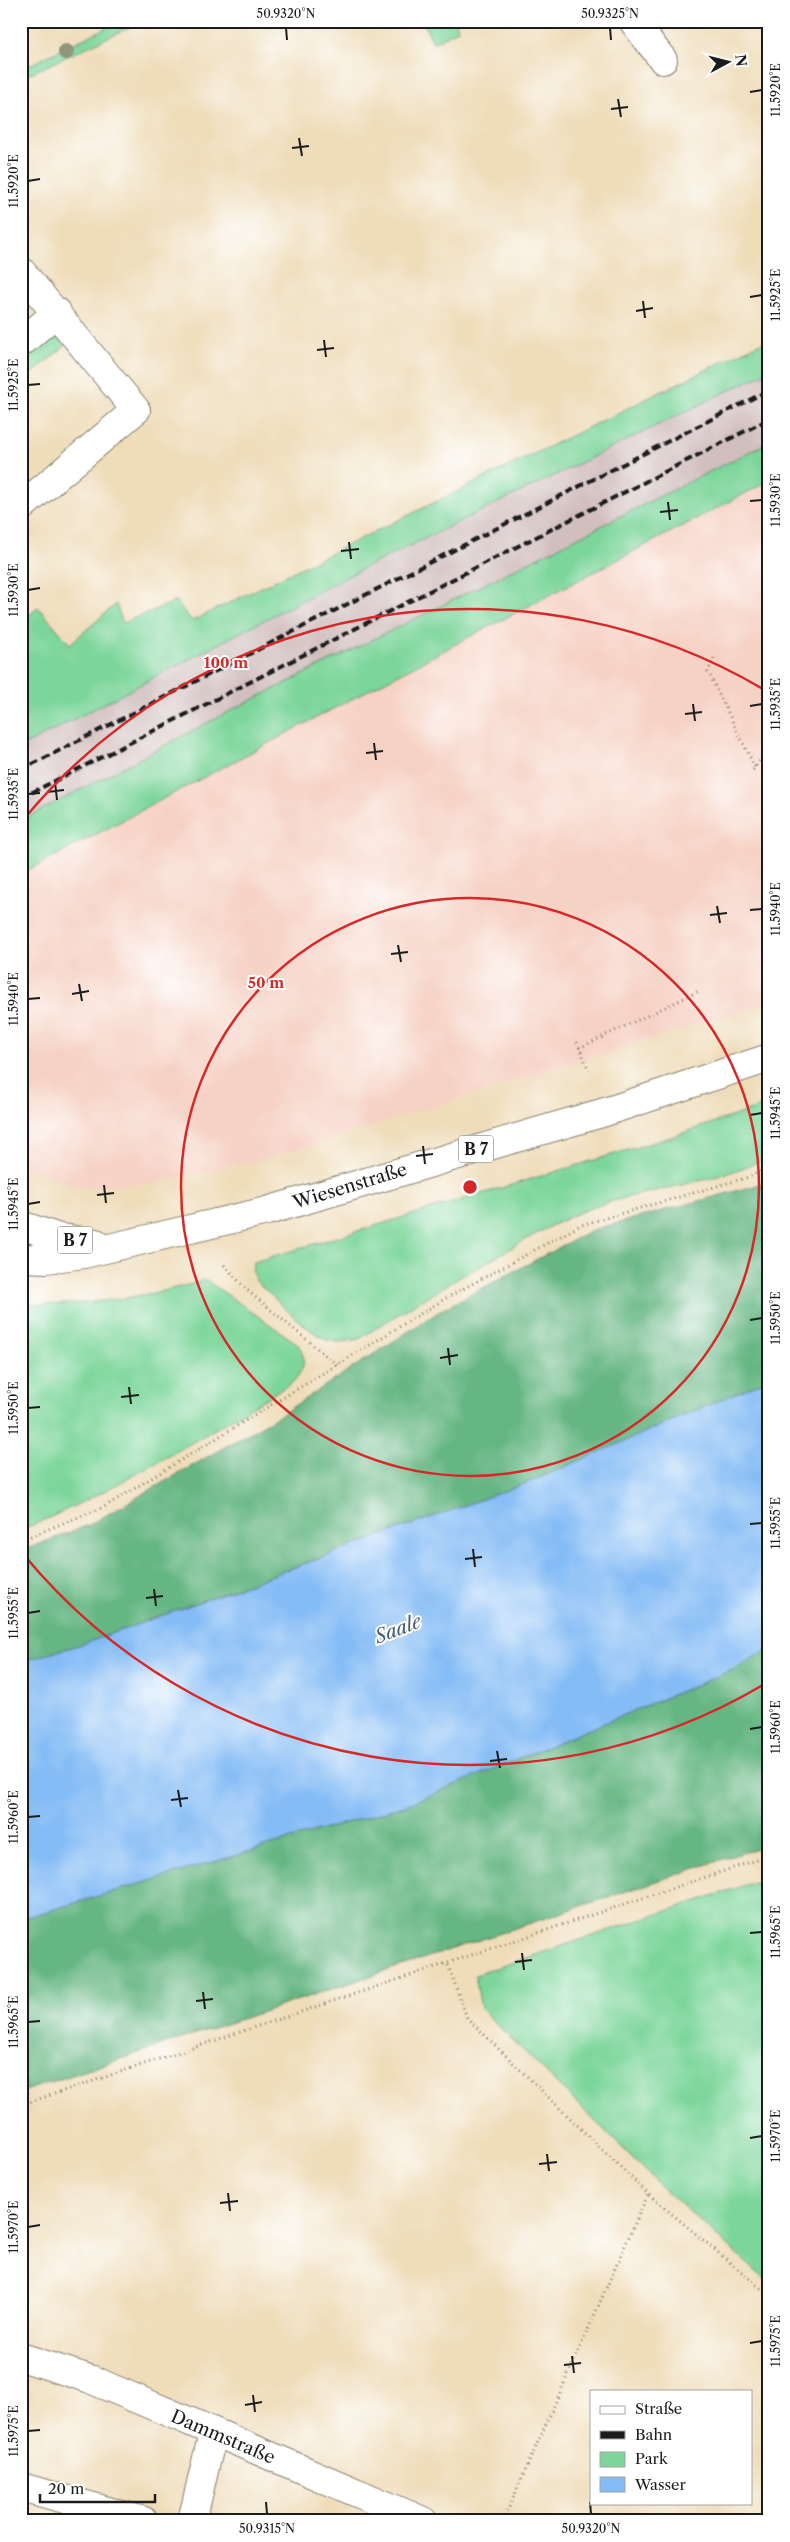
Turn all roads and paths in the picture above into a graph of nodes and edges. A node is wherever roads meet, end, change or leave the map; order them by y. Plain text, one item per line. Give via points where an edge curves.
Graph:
1 (279, 21) edge
2 (626, 22) edge
3 (281, 28) dead end
4 (663, 60) dead end
5 (21, 271) edge
6 (57, 312) junction
7 (21, 342) edge
8 (21, 507) edge
9 (714, 658) dead end
10 (764, 755) dead end
11 (699, 991) dead end
12 (577, 1042) dead end
13 (580, 1048) junction
14 (769, 1058) edge
15 (589, 1071) dead end
16 (769, 1168) edge
17 (21, 1225) edge
18 (130, 1243) junction
19 (21, 1258) edge
20 (224, 1266) dead end
21 (337, 1365) junction
22 (21, 1540) edge
23 (769, 1856) edge
24 (448, 1965) junction
25 (21, 2105) edge
26 (648, 2194) junction
27 (769, 2295) edge
28 (21, 2357) edge
29 (213, 2433) junction
30 (21, 2487) edge
31 (144, 2521) edge
32 (192, 2521) edge
33 (424, 2521) edge
34 (503, 2521) edge

1 - 3 path
2 - 4 main road
5 - 6 main road
6 - 7 main road
6 - 8 main road via 136,410
9 - 10 path via 708,672 754,769
11 - 13 path
12 - 13 path
13 - 15 path
14 - 18 main road, Wiesenstraße / B 7 via 606,1112 267,1211
16 - 21 path via 750,1177 580,1225 448,1297
17 - 18 main road, Wiesenstraße / B 7 via 56,1237 91,1243
18 - 19 main road, Wiesenstraße / B 7 via 84,1254 46,1259
20 - 21 path via 246,1290
21 - 22 path via 104,1506
23 - 24 path
24 - 25 path
24 - 26 path via 468,2018
26 - 27 path
26 - 34 path
28 - 29 main road, Dammstraße via 90,2379
29 - 32 main road
29 - 33 main road, Dammstraße
30 - 31 main road

